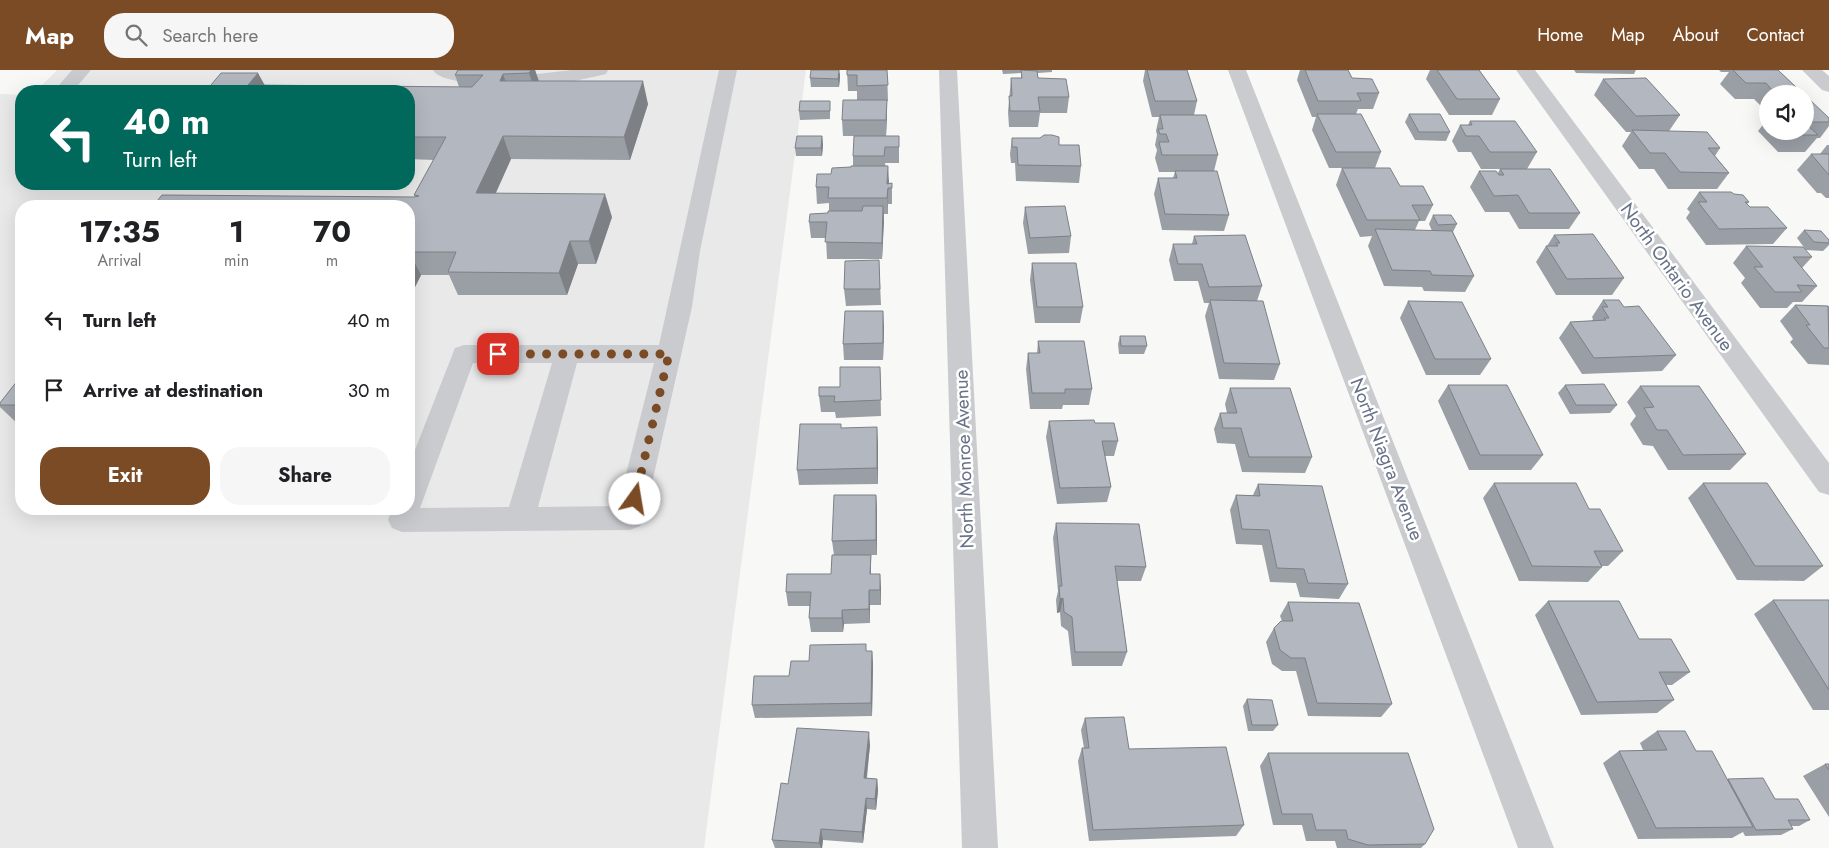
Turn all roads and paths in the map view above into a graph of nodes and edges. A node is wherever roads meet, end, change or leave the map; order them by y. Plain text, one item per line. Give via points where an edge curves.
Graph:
1 (82, 70) edge
2 (442, 70) edge
3 (599, 70) edge
4 (728, 70) edge
5 (948, 70) edge
6 (1237, 70) edge
7 (1525, 70) edge
8 (1811, 70) edge
9 (68, 85) edge
10 (1829, 86) edge
11 (567, 354) junction
12 (669, 354) junction
13 (1829, 484) edge
14 (415, 486) edge
15 (404, 515) edge
16 (520, 518) junction
17 (980, 848) edge
18 (1536, 848) edge

1 - 9 street
2 - 3 street via 470,79 512,82 558,79
4 - 12 street
5 - 17 street, North Monroe Avenue
6 - 18 street, North Niagra Avenue
7 - 13 street, North Ontario Avenue
8 - 10 street
11 - 12 street
11 - 14 street via 464,354
11 - 16 street
12 - 16 street via 630,518
15 - 16 street via 402,520

